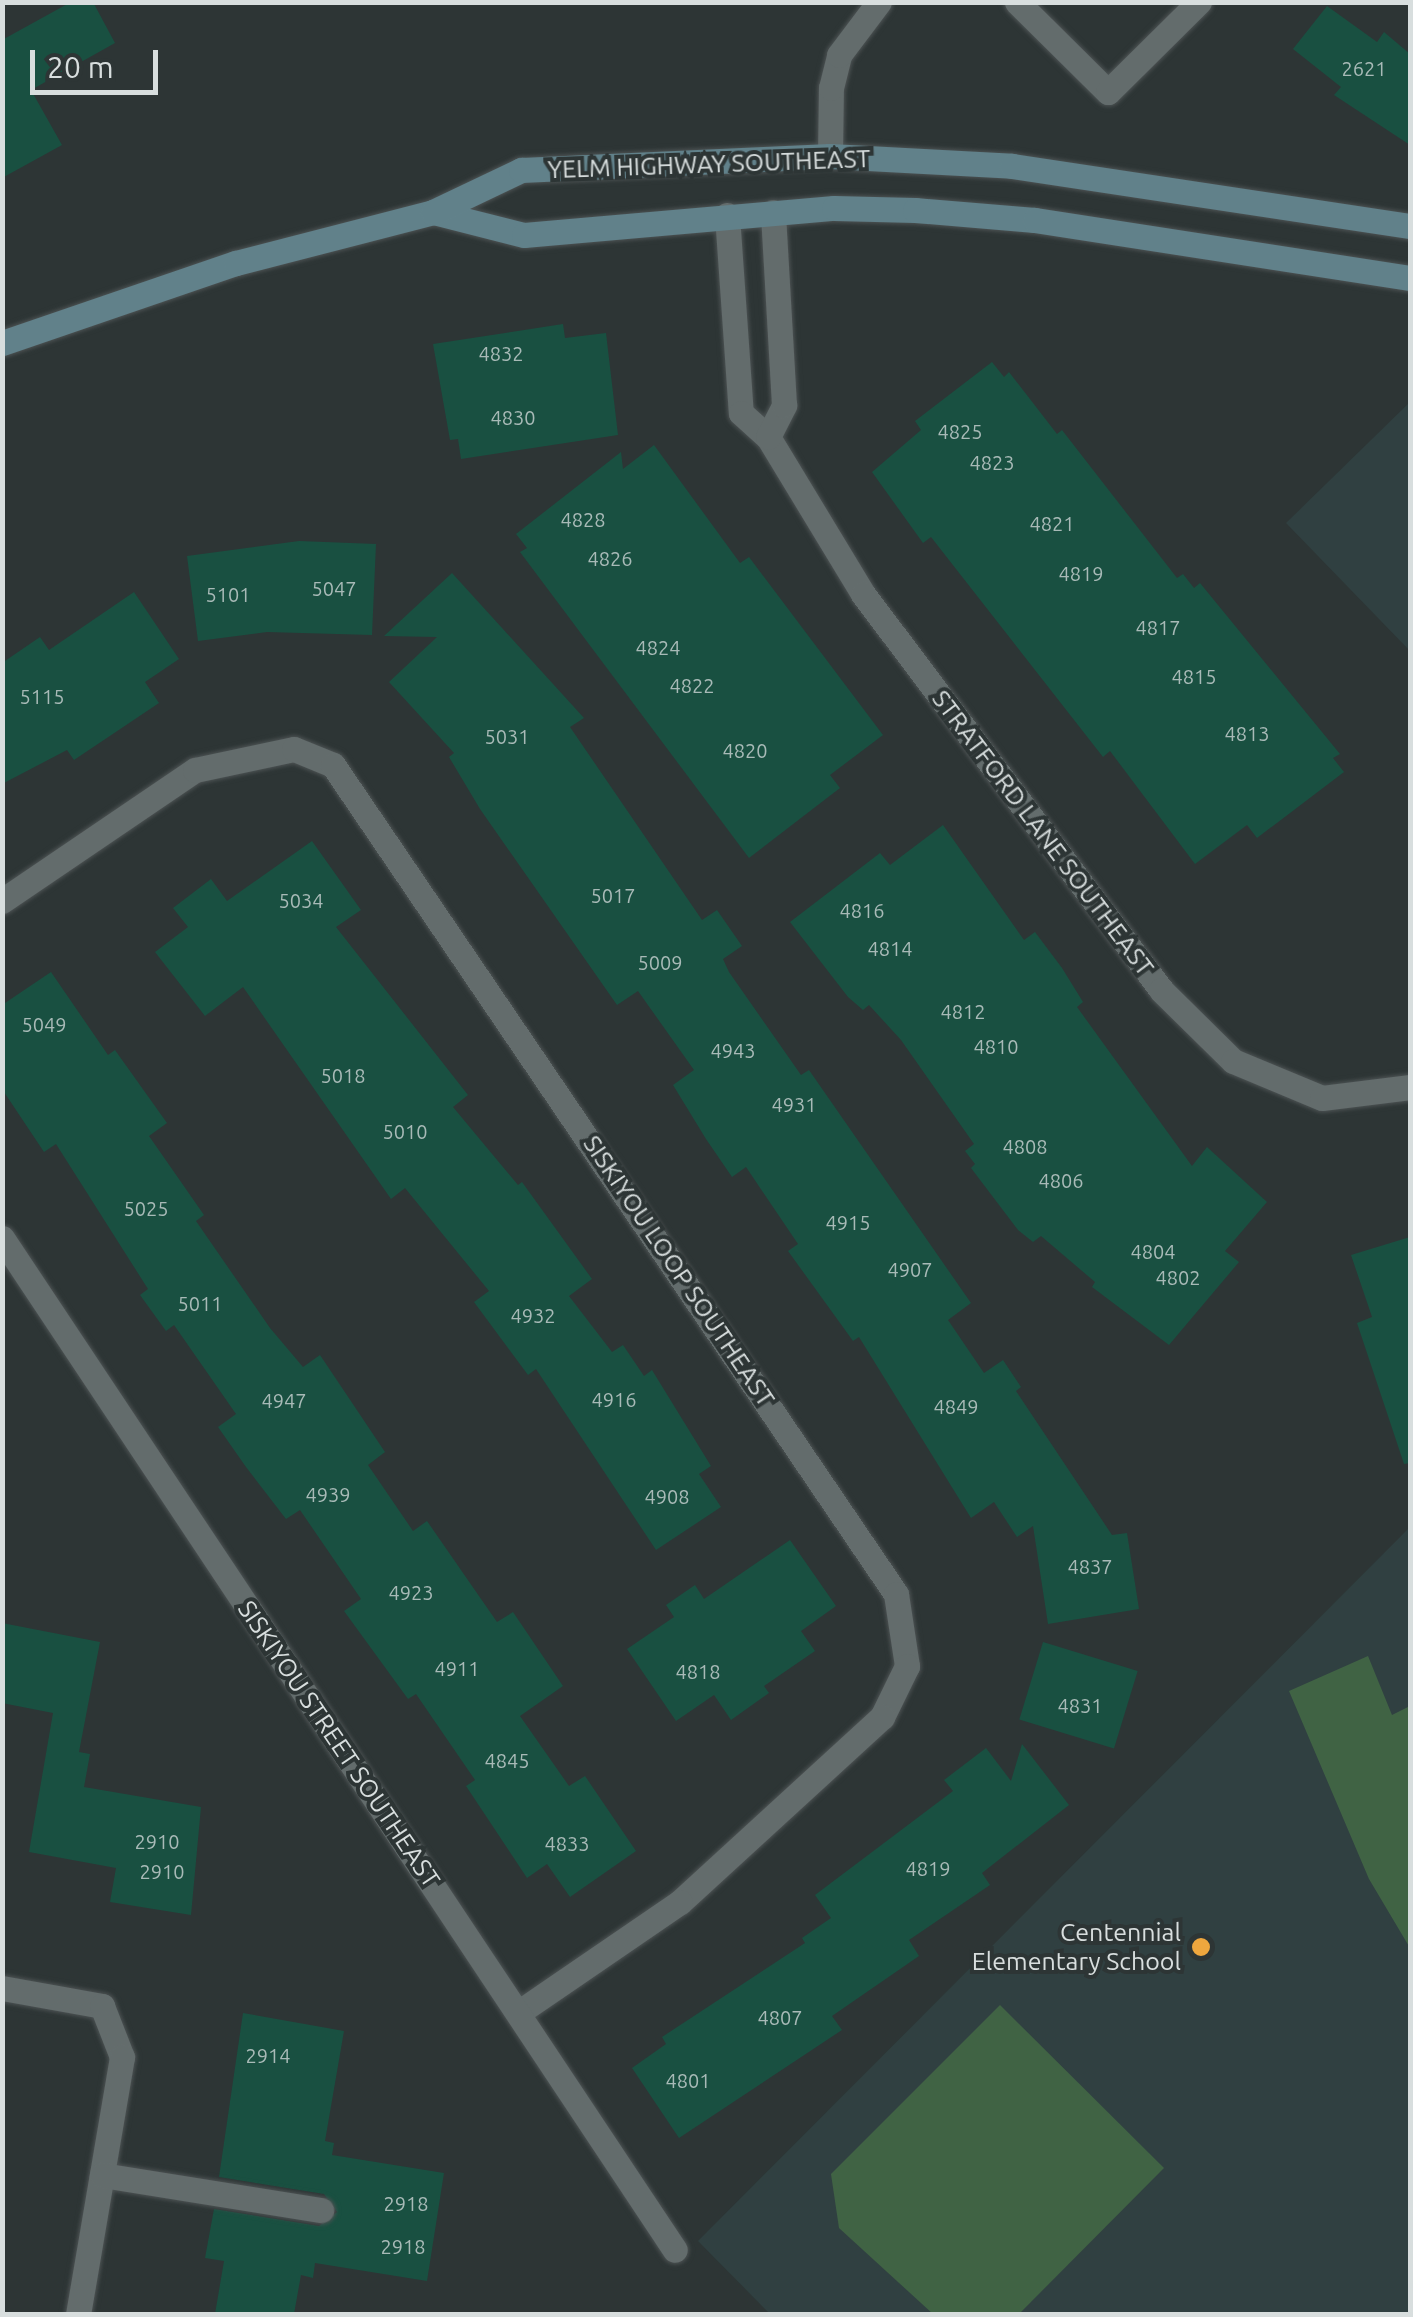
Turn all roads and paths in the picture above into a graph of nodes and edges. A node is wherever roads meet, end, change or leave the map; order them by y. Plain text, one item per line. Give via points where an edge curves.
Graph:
1 (879, 2) edge
2 (1018, 2) edge
3 (1199, 2) edge
4 (830, 156) junction
5 (433, 212) junction
6 (773, 212) junction
7 (727, 215) junction
8 (1410, 226) edge
9 (1410, 278) edge
10 (2, 343) edge
11 (768, 438) junction
12 (2, 901) edge
13 (1410, 1087) edge
14 (2, 1238) edge
15 (2, 1988) edge
16 (518, 2013) junction
17 (102, 2175) junction
18 (321, 2210) dead end
19 (675, 2250) dead end
20 (78, 2314) edge

1 - 4 street via 839,55 830,88
2 - 3 street via 1108,92
4 - 5 main road, YELM HIGHWAY SOUTHEAST via 520,170
4 - 8 main road, YELM HIGHWAY SOUTHEAST via 1012,166
5 - 7 main road, YELM HIGHWAY SOUTHEAST via 524,235
5 - 10 main road, YELM HIGHWAY SOUTHEAST via 236,264
6 - 7 main road, YELM HIGHWAY SOUTHEAST
6 - 9 main road, YELM HIGHWAY SOUTHEAST via 834,208 1035,220
6 - 11 street via 784,405
7 - 11 street, STRATFORD LANE SOUTHEAST via 742,413
11 - 13 street, STRATFORD LANE SOUTHEAST via 863,594 1161,990 1233,1061 1322,1098
12 - 16 street, SISKIYOU LOOP SOUTHEAST via 195,770 294,750 333,764 896,1594 907,1666 882,1717 680,1902
14 - 16 street, SISKIYOU STREET SOUTHEAST
15 - 17 street via 102,2006 122,2057
16 - 19 street, SISKIYOU STREET SOUTHEAST
17 - 18 street
17 - 20 street

